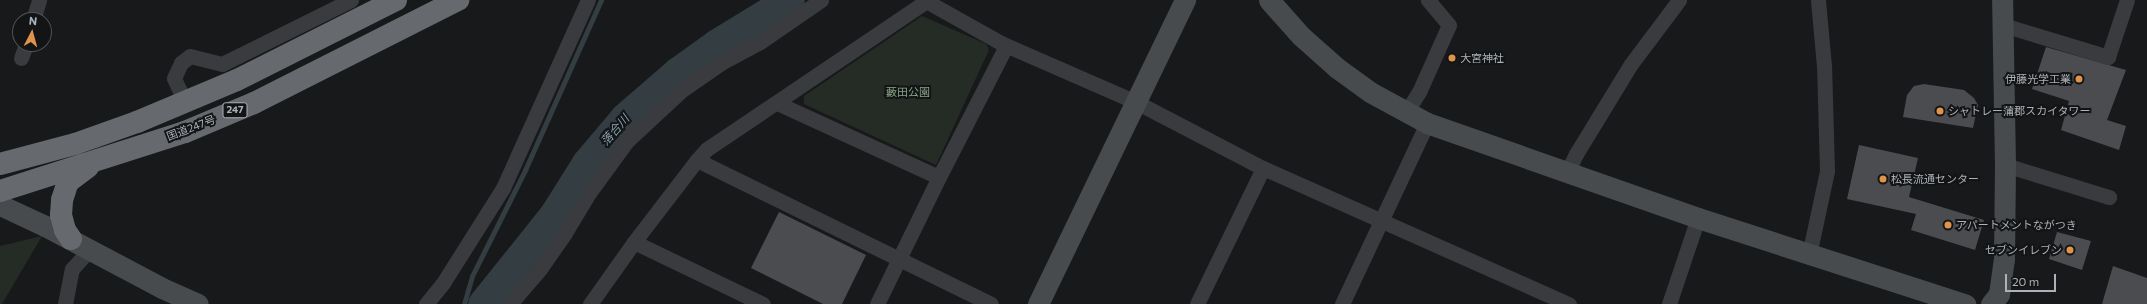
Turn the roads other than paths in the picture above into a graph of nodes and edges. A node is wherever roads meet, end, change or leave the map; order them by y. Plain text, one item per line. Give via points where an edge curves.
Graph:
1 (39, 0) edge
2 (351, 0) edge
3 (396, 0) edge
4 (458, 0) edge
5 (588, 0) edge
6 (821, 0) edge
7 (1185, 0) edge
8 (1269, 0) edge
9 (1428, 0) edge
10 (1679, 0) edge
11 (1818, 0) edge
12 (2002, 0) edge
13 (2127, 0) edge
14 (927, 1) edge
15 (35, 12) edge
16 (2003, 25) junction
17 (1006, 46) junction
18 (23, 52) edge
19 (21, 58) dead end
20 (185, 102) junction
21 (1136, 102) junction
22 (777, 103) junction
23 (1407, 111) junction
24 (1427, 124) junction
25 (99, 160) junction
26 (697, 160) junction
27 (0, 164) edge
28 (2005, 165) junction
29 (1263, 168) junction
30 (1567, 173) junction
31 (939, 177) junction
32 (0, 191) edge
33 (2109, 197) dead end
34 (0, 205) edge
35 (1698, 218) junction
36 (1381, 221) junction
37 (71, 239) junction
38 (634, 242) junction
39 (90, 249) junction
40 (1809, 255) junction
41 (899, 259) junction
42 (65, 304) edge
43 (198, 304) edge
44 (426, 304) edge
45 (510, 304) edge
46 (590, 304) edge
47 (763, 304) edge
48 (877, 304) edge
49 (991, 304) edge
50 (1038, 304) edge
51 (1197, 304) edge
52 (1342, 304) edge
53 (1569, 304) edge
54 (1669, 304) edge
55 (1965, 304) edge
56 (1991, 304) edge

1 - 15 street
2 - 20 street via 222,64 190,56 181,63 174,78
3 - 20 highway, 247 via 237,80
4 - 25 highway, 国道247号 / 247 via 254,103 185,132
5 - 44 street via 503,188 443,283
6 - 45 street via 760,42 721,63 682,90 626,141 540,269
7 - 21 street
8 - 23 street via 1301,36 1337,68 1370,92
9 - 23 street via 1449,25 1419,92
10 - 30 street via 1631,64
11 - 40 street via 1824,66 1827,171
12 - 16 street
13 - 16 street via 2108,56
14 - 17 street
14 - 22 street
16 - 28 street
17 - 21 street
17 - 31 street
18 - 19 street
20 - 27 highway, 247 via 75,144
21 - 29 street
21 - 50 street
22 - 26 street via 707,149
22 - 31 street
23 - 24 street
24 - 30 street
24 - 36 street
25 - 32 highway, 国道247号 / 247
25 - 37 highway via 68,182 61,215 65,230
26 - 38 street
26 - 41 street
28 - 33 street
28 - 56 street via 2004,260 1999,294
29 - 36 street
29 - 51 street
30 - 35 street
31 - 41 street
34 - 37 street
35 - 40 street
35 - 54 street
36 - 52 street
36 - 53 street
37 - 39 street
38 - 46 street
38 - 47 street
39 - 42 street via 72,268
39 - 43 street via 162,288
40 - 55 street via 1813,254
41 - 48 street
41 - 49 street

